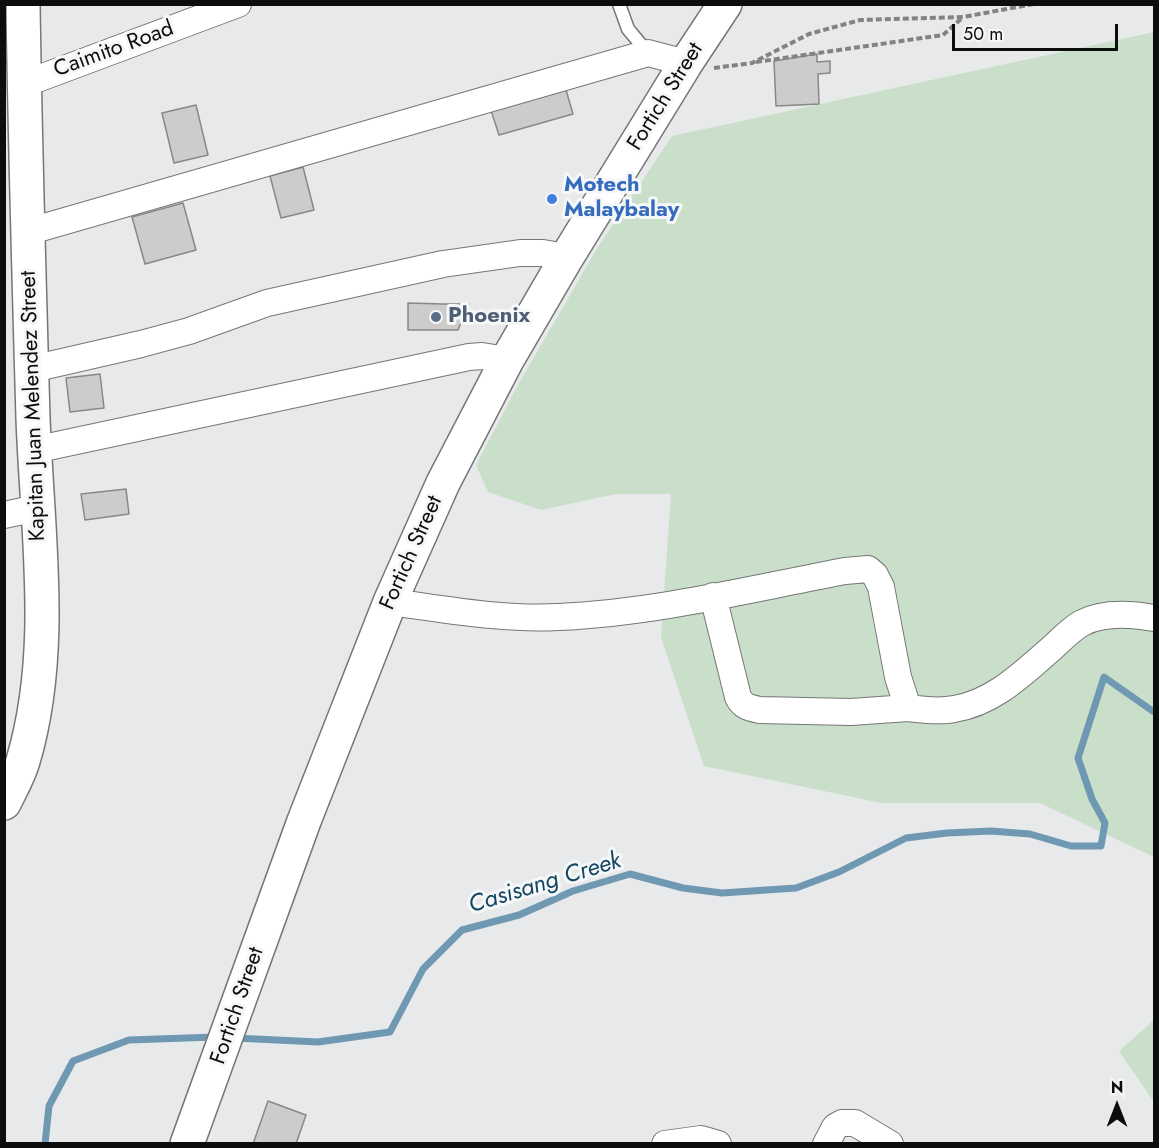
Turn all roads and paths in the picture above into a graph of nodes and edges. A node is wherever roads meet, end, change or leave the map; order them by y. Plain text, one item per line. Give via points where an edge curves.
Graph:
1 (22, 4) edge
2 (238, 4) edge
3 (619, 4) edge
4 (725, 4) edge
5 (1034, 4) edge
6 (963, 16) junction
7 (648, 53) junction
8 (686, 63) junction
9 (752, 63) junction
10 (24, 84) junction
11 (27, 232) junction
12 (567, 257) junction
13 (507, 360) junction
14 (32, 369) junction
15 (34, 450) junction
16 (37, 508) junction
17 (4, 515) edge
18 (713, 596) junction
19 (390, 602) junction
20 (1155, 618) edge
21 (908, 708) junction
22 (4, 803) edge
23 (187, 1143) edge
24 (665, 1143) edge
25 (718, 1143) edge
26 (826, 1143) edge
27 (890, 1143) edge

1 - 10 main road, Kapitan Juan Melendez Street
2 - 10 street, Caimito Road
3 - 7 lane via 628,29
4 - 8 main road, Fortich Street
5 - 6 path
6 - 9 path via 860,20 809,34
6 - 9 path via 943,35
7 - 8 street
7 - 11 street
8 - 9 path via 714,68
8 - 12 main road, Fortich Street
10 - 11 main road, Kapitan Juan Melendez Street
11 - 14 main road, Kapitan Juan Melendez Street
12 - 13 main road, Fortich Street
12 - 14 street via 520,253 443,264 267,303 170,336
13 - 15 street via 469,357
13 - 19 main road, Fortich Street via 443,483
14 - 15 main road, Kapitan Juan Melendez Street
15 - 16 main road, Kapitan Juan Melendez Street
16 - 17 street
16 - 22 main road, Kapitan Juan Melendez Street via 41,576 37,705 23,764
18 - 19 street via 616,614 555,617 514,617
18 - 21 street via 741,704 760,710 851,712
18 - 21 street via 868,569 880,587
19 - 23 main road, Fortich Street via 272,907
20 - 21 street via 1108,616 1082,623 1004,689 954,710
24 - 25 street via 701,1139
26 - 27 street via 835,1127 849,1122

